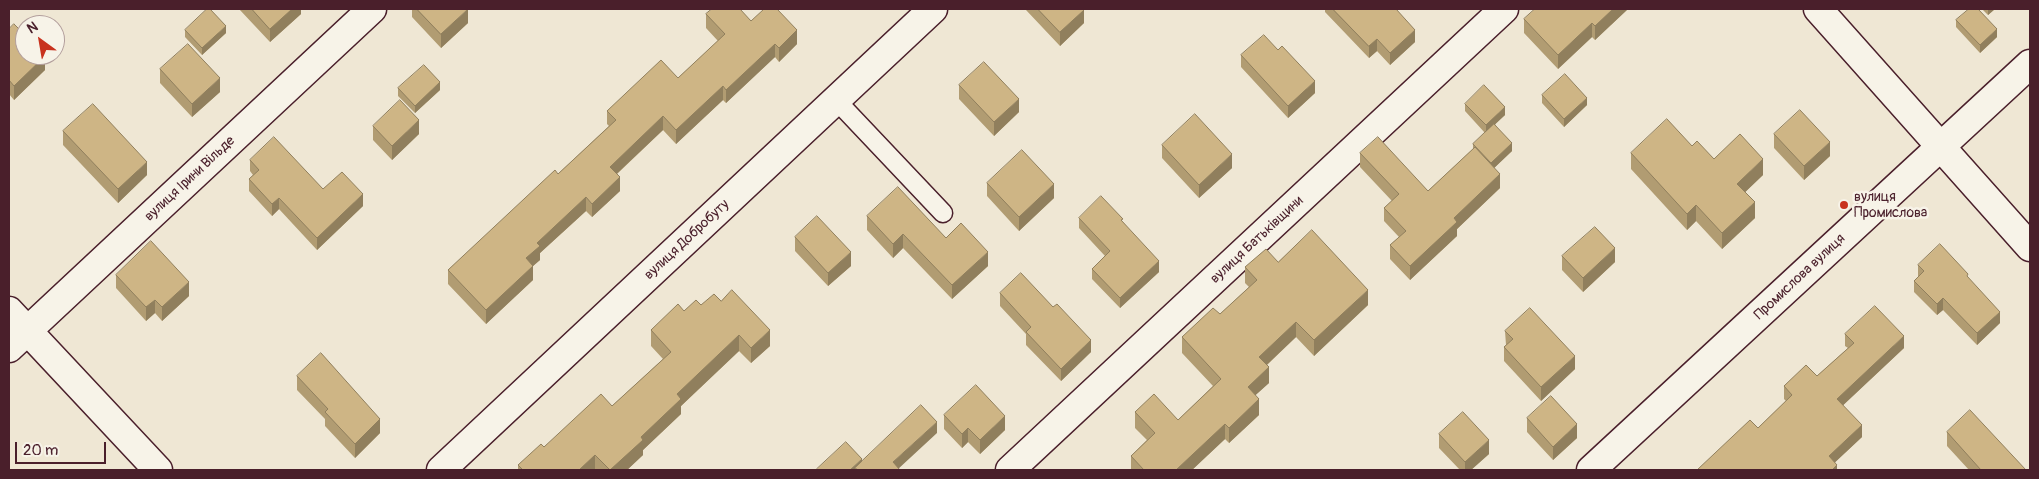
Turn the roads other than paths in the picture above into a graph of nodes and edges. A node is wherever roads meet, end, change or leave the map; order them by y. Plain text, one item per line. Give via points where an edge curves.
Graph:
1 (372, 9) edge
2 (933, 9) edge
3 (1504, 9) edge
4 (1818, 9) edge
5 (2030, 64) edge
6 (836, 100) junction
7 (1940, 147) junction
8 (943, 213) dead end
9 (2030, 247) edge
10 (9, 311) edge
11 (18, 340) edge
12 (158, 470) edge
13 (441, 470) edge
14 (1010, 470) edge
15 (1591, 470) edge

1 - 11 street, вулиця Ірини Вільде
2 - 6 street, вулиця Добробуту
3 - 14 street, вулиця Батьківщини
4 - 7 street
5 - 7 street, Промислова вулиця
6 - 8 lane
6 - 13 street, вулиця Добробуту
7 - 9 street
7 - 15 street, Промислова вулиця
10 - 11 street
11 - 12 street

